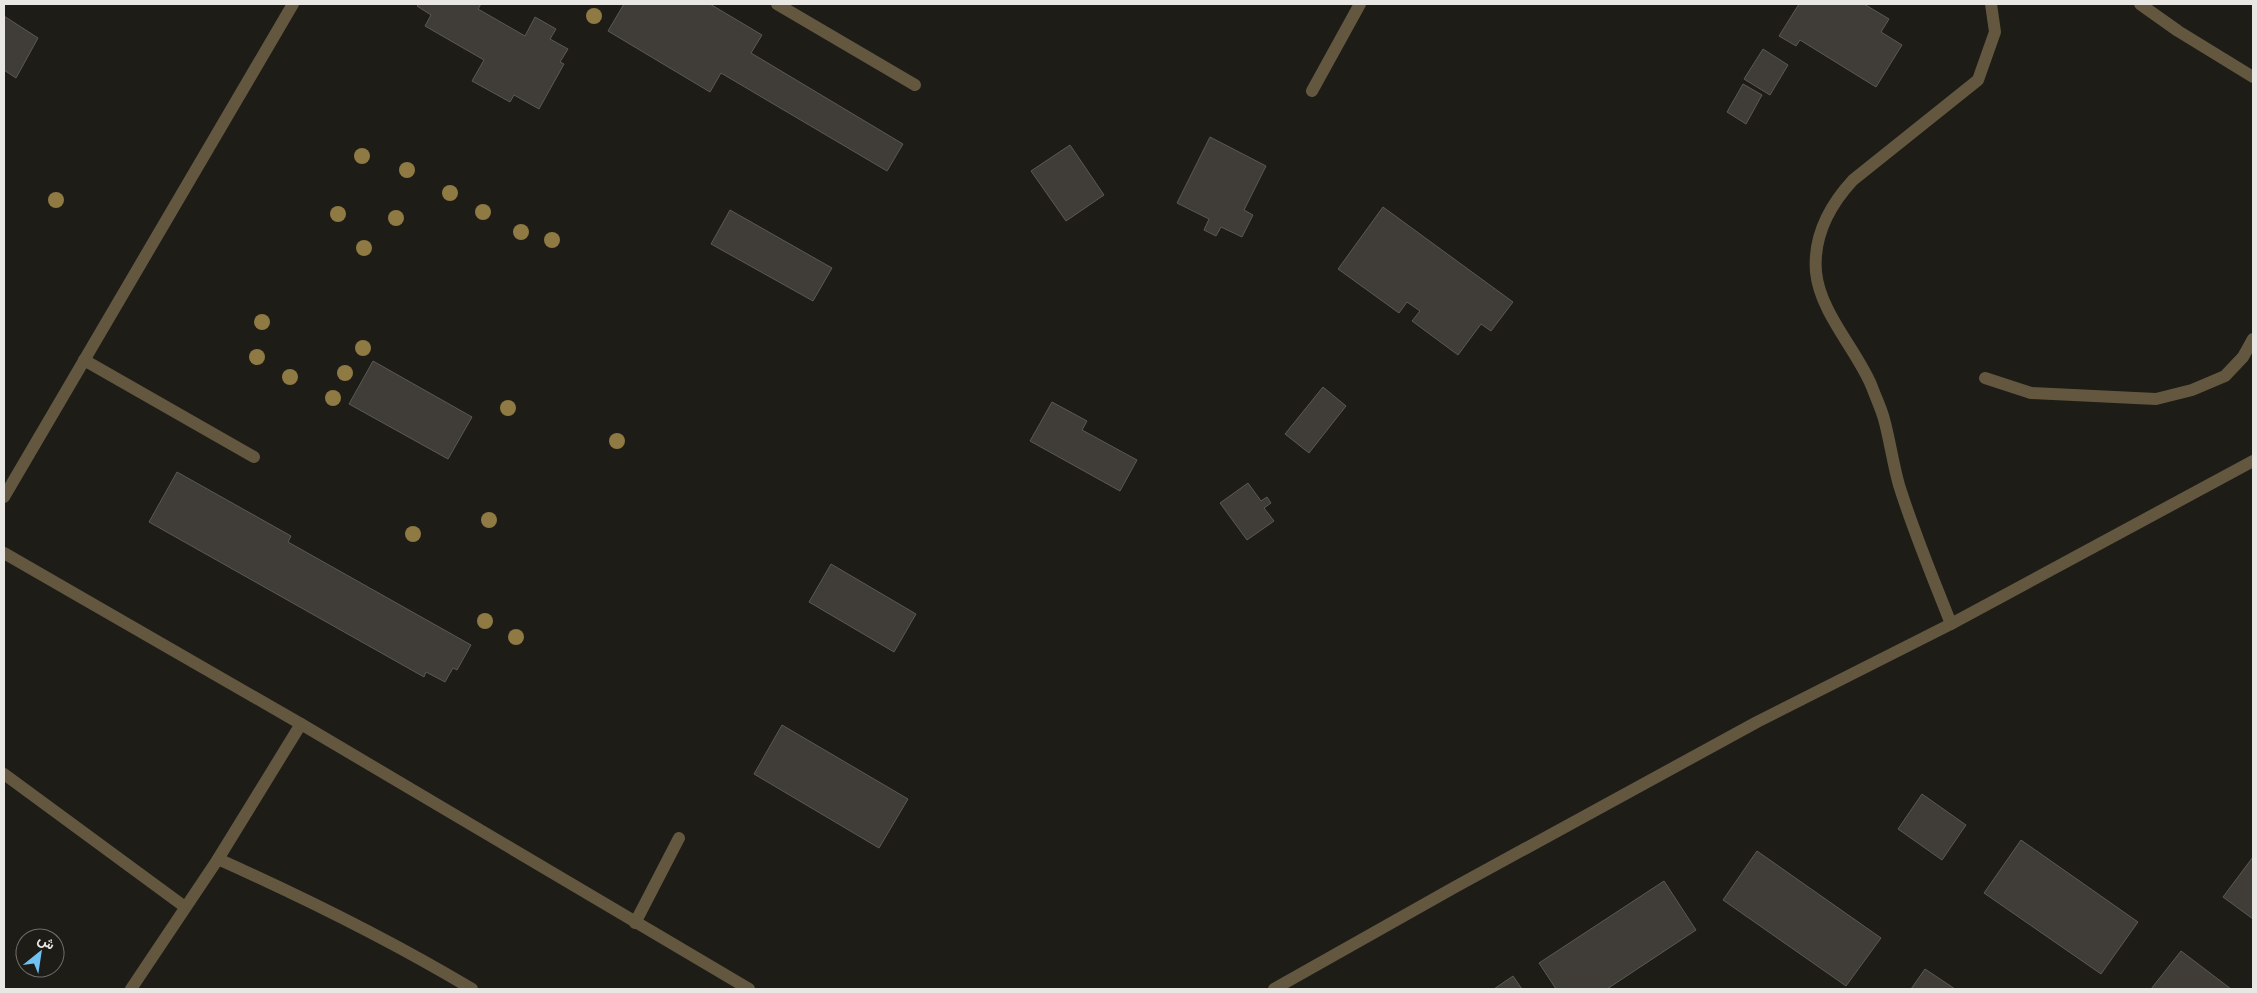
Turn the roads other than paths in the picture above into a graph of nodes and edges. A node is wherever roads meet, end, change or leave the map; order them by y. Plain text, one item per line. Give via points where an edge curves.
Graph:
1 (293, 4) edge
2 (776, 4) edge
3 (1360, 4) edge
4 (1991, 4) edge
5 (2140, 4) edge
6 (2253, 77) edge
7 (916, 84) dead end
8 (1312, 92) dead end
9 (2253, 339) edge
10 (84, 360) junction
11 (1984, 378) dead end
12 (254, 457) dead end
13 (2253, 461) edge
14 (4, 497) edge
15 (4, 552) edge
16 (1951, 624) junction
17 (301, 724) junction
18 (4, 774) edge
19 (679, 838) dead end
20 (218, 859) junction
21 (185, 907) junction
22 (635, 923) junction
23 (131, 989) edge
24 (472, 989) edge
25 (749, 989) edge
26 (1274, 989) edge

1 - 10 street
2 - 7 street
3 - 8 street
4 - 16 street via 1995,32 1978,80 1853,180 1840,194 1819,232 1816,254 1821,292 1864,369 1884,417 1912,527
5 - 6 street via 2178,32
9 - 11 street via 2243,357 2225,376 2192,390 2156,399 2031,393
10 - 12 street
10 - 14 street
13 - 16 street
15 - 17 street
16 - 26 street via 1749,727
17 - 20 street
17 - 22 street
18 - 21 street
19 - 22 street
20 - 21 street
20 - 24 street via 338,914
21 - 23 street
22 - 25 street

